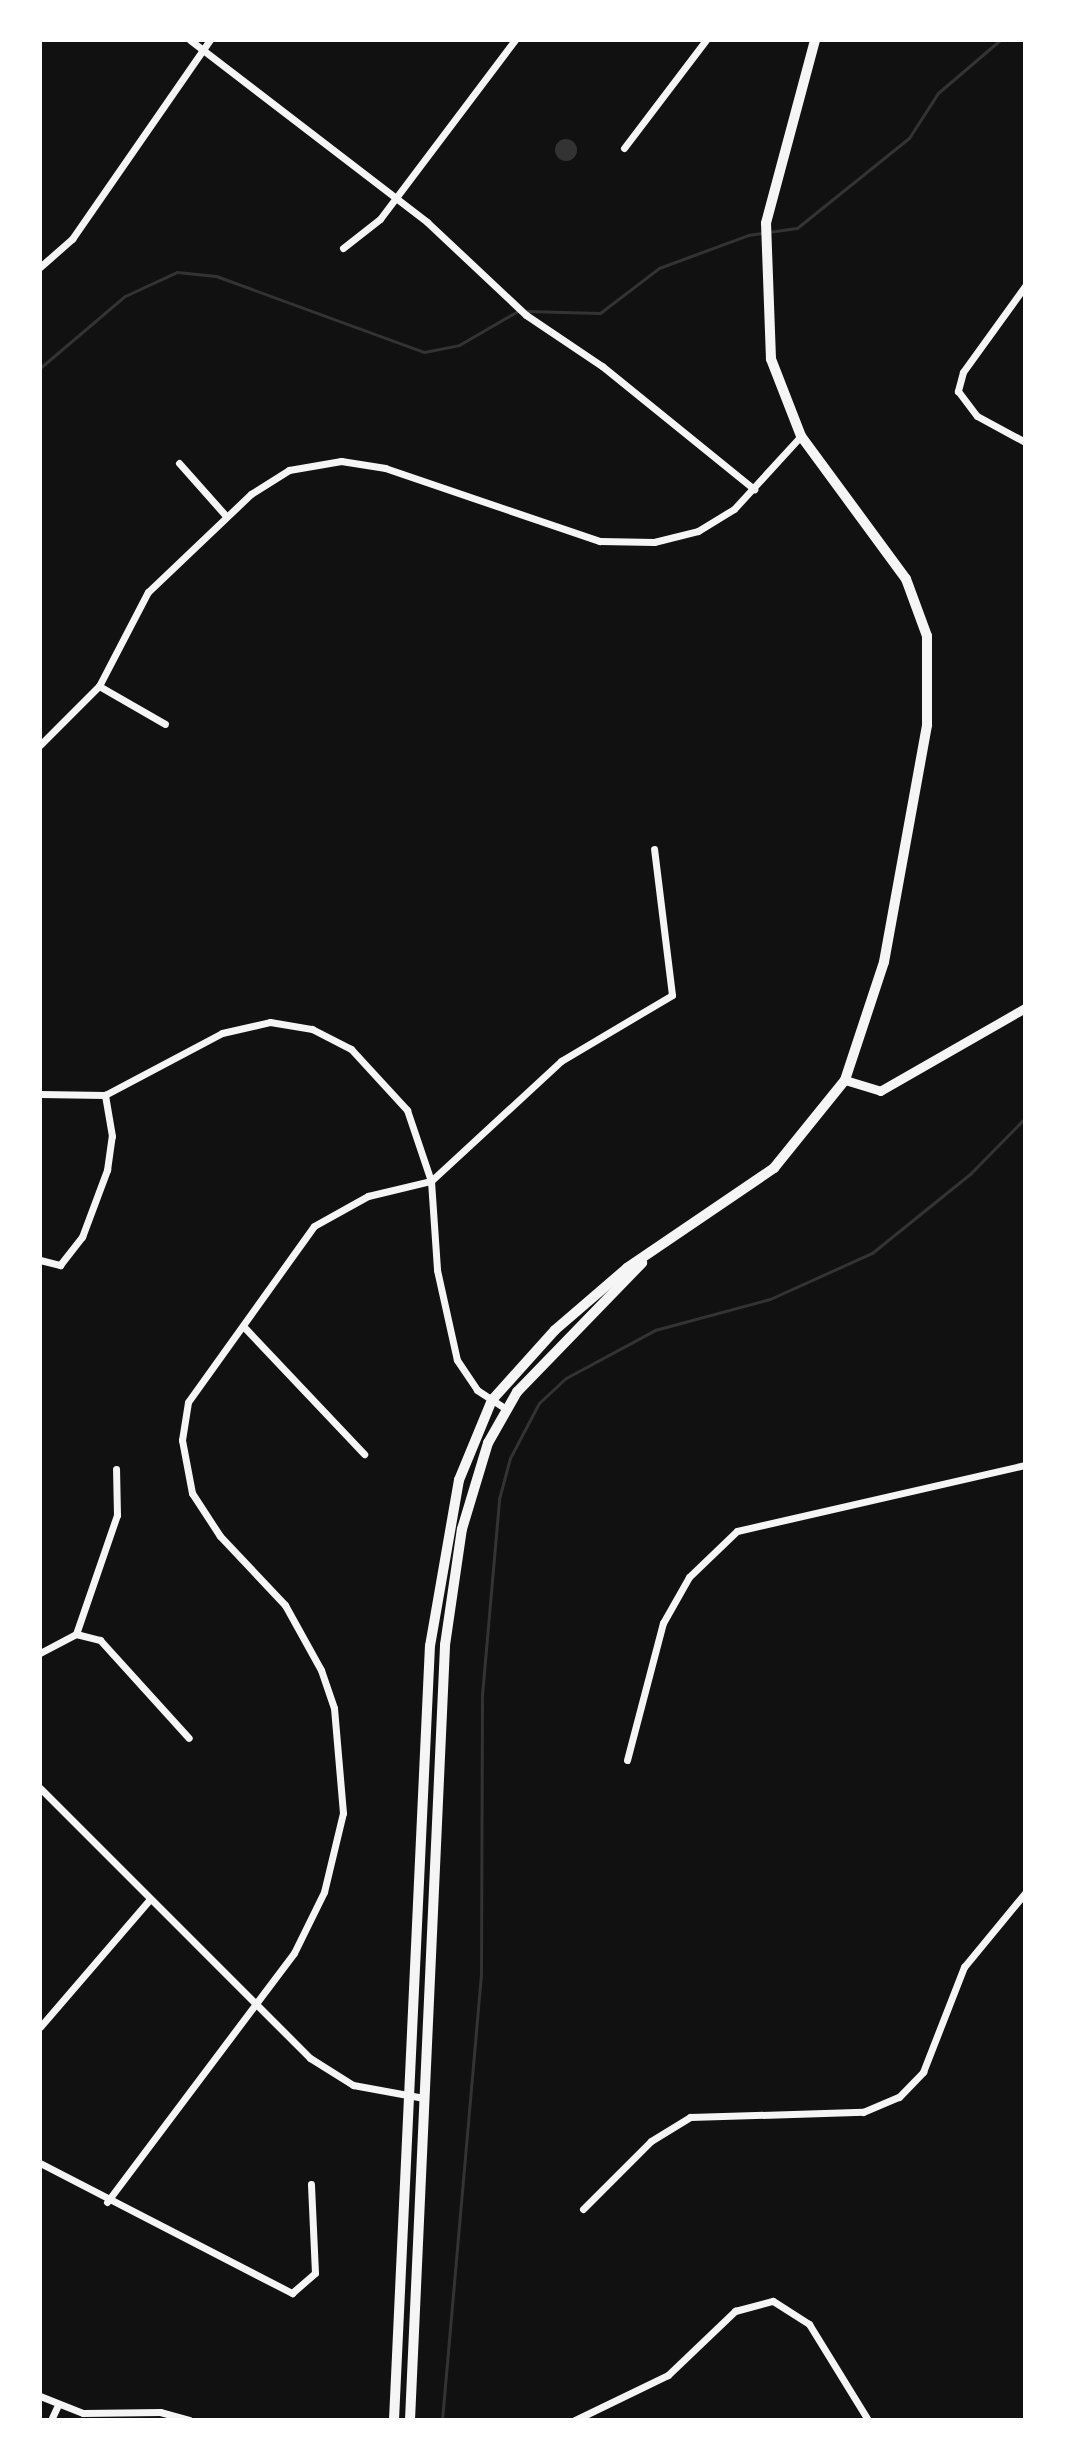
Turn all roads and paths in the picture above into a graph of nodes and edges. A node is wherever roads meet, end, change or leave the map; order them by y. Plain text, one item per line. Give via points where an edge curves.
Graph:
1 (190, 40) edge
2 (210, 40) edge
3 (515, 40) edge
4 (706, 40) edge
5 (814, 41) edge
6 (203, 50) junction
7 (624, 148) dead end
8 (396, 198) junction
9 (343, 248) dead end
10 (40, 267) edge
11 (1025, 286) edge
12 (801, 436) junction
13 (1025, 442) edge
14 (179, 463) dead end
15 (754, 489) junction
16 (226, 516) junction
17 (99, 686) junction
18 (165, 724) dead end
19 (40, 745) edge
20 (654, 849) dead end
21 (1025, 1008) edge
22 (845, 1080) junction
23 (40, 1094) edge
24 (105, 1095) junction
25 (431, 1181) junction
26 (648, 1255) junction
27 (40, 1260) edge
28 (244, 1327) junction
29 (492, 1400) junction
30 (506, 1409) junction
31 (364, 1454) dead end
32 (1025, 1465) edge
33 (116, 1469) dead end
34 (76, 1634) junction
35 (40, 1653) edge
36 (189, 1738) dead end
37 (627, 1760) dead end
38 (40, 1788) edge
39 (1025, 1893) edge
40 (150, 1899) junction
41 (254, 2005) junction
42 (40, 2027) edge
43 (407, 2097) junction
44 (424, 2098) junction
45 (40, 2163) edge
46 (311, 2184) dead end
47 (107, 2202) junction
48 (583, 2209) dead end
49 (40, 2396) edge
50 (58, 2405) junction
51 (51, 2420) edge
52 (189, 2420) edge
53 (394, 2420) edge
54 (410, 2420) edge
55 (575, 2420) edge
56 (868, 2420) edge

1 - 6 street
2 - 6 street
3 - 8 street
4 - 7 street
5 - 12 main road via 766,223 763,264 771,359
6 - 8 street
6 - 10 street via 72,239
8 - 9 street
8 - 15 street via 526,315
11 - 13 street via 963,372 958,391 977,416
12 - 15 street
12 - 22 main road via 887,544 927,636 927,725 884,962
14 - 16 street
15 - 16 street via 698,531 654,542 600,541 385,468 341,461 289,470
16 - 17 street via 148,592
17 - 18 street
17 - 19 street
20 - 25 street via 672,995 561,1061
21 - 22 street via 880,1091
22 - 26 main road via 774,1168
23 - 24 street
24 - 25 street via 222,1033 291,1023 337,1041 382,1076 407,1110
24 - 27 street via 112,1136 107,1170 82,1237 60,1265
25 - 28 street via 368,1196 314,1226
25 - 29 street via 437,1270 457,1360 465,1378
26 - 29 main road via 600,1289
26 - 30 main road
28 - 31 street
28 - 41 street via 198,1378 188,1402 186,1474 204,1515 302,1631 334,1708 343,1768 343,1813 324,1892 294,1953
29 - 30 street
29 - 43 main road via 459,1480 434,1609
30 - 44 main road via 473,1482 448,1598
32 - 37 street via 737,1531 689,1577 663,1623
33 - 34 street via 117,1515
34 - 35 street
34 - 36 street via 100,1640
38 - 40 street
39 - 48 street via 964,1967 923,2072 899,2097 863,2112 690,2117 651,2141
40 - 41 street
40 - 42 street
41 - 43 street via 330,2072
41 - 47 street
43 - 44 street
43 - 53 main road
44 - 54 main road
45 - 47 street
46 - 47 street via 315,2273 292,2293
49 - 50 street
50 - 51 street
50 - 52 street via 83,2413 160,2412
55 - 56 street via 668,2375 735,2311 773,2301 809,2324

